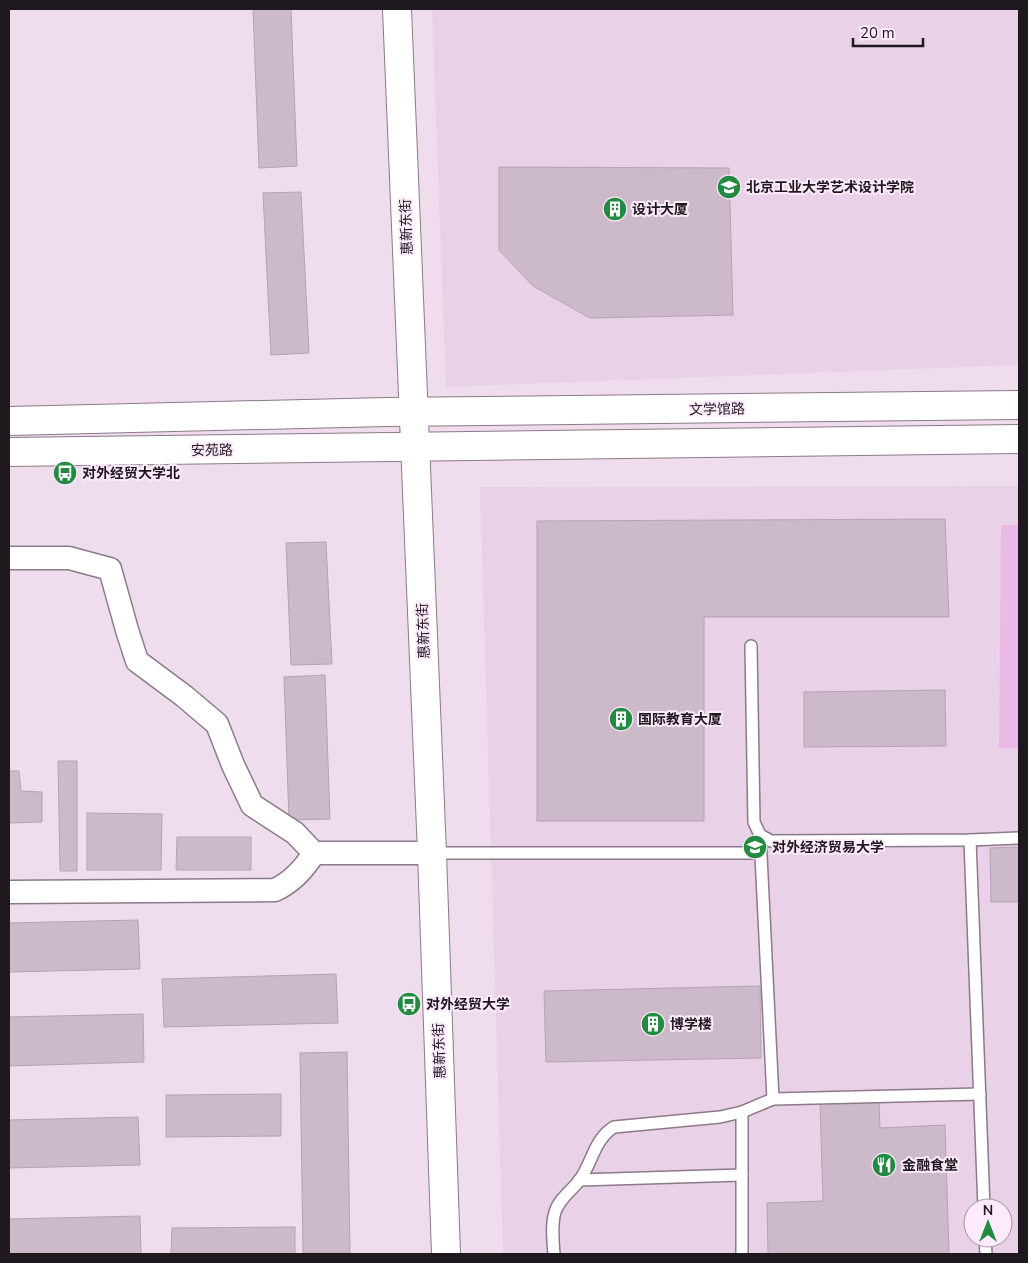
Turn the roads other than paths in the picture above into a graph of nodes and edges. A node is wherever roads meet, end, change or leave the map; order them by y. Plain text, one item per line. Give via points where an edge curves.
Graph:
1 (397, 9) edge
2 (1019, 405) edge
3 (414, 412) junction
4 (9, 421) edge
5 (1019, 439) edge
6 (415, 447) junction
7 (9, 452) edge
8 (9, 558) edge
9 (751, 646) dead end
10 (760, 835) junction
11 (1019, 838) edge
12 (970, 840) junction
13 (432, 853) junction
14 (760, 853) junction
15 (314, 854) junction
16 (9, 892) edge
17 (980, 1094) junction
18 (773, 1099) junction
19 (742, 1112) junction
20 (742, 1175) junction
21 (580, 1180) junction
22 (984, 1198) edge
23 (446, 1254) edge
24 (554, 1254) edge
25 (742, 1254) edge

1 - 3 main road, 惠新东街
2 - 3 main road, 文学馆路
3 - 4 main road
3 - 6 main road, 惠新东街
5 - 6 main road
6 - 7 main road, 安苑路
6 - 13 main road, 惠新东街
8 - 15 street via 69,558 110,569 137,661 217,724 252,805 295,833
9 - 10 lane via 754,822
10 - 12 lane via 771,841
10 - 14 lane
11 - 12 lane
12 - 17 lane
13 - 14 lane
13 - 15 street
13 - 23 main road, 惠新东街
14 - 18 lane
15 - 16 street via 288,884 275,890
17 - 18 lane
17 - 22 lane
18 - 19 lane
19 - 20 lane
19 - 21 lane via 614,1127 601,1138
20 - 21 lane
20 - 25 lane
21 - 24 lane via 555,1211

